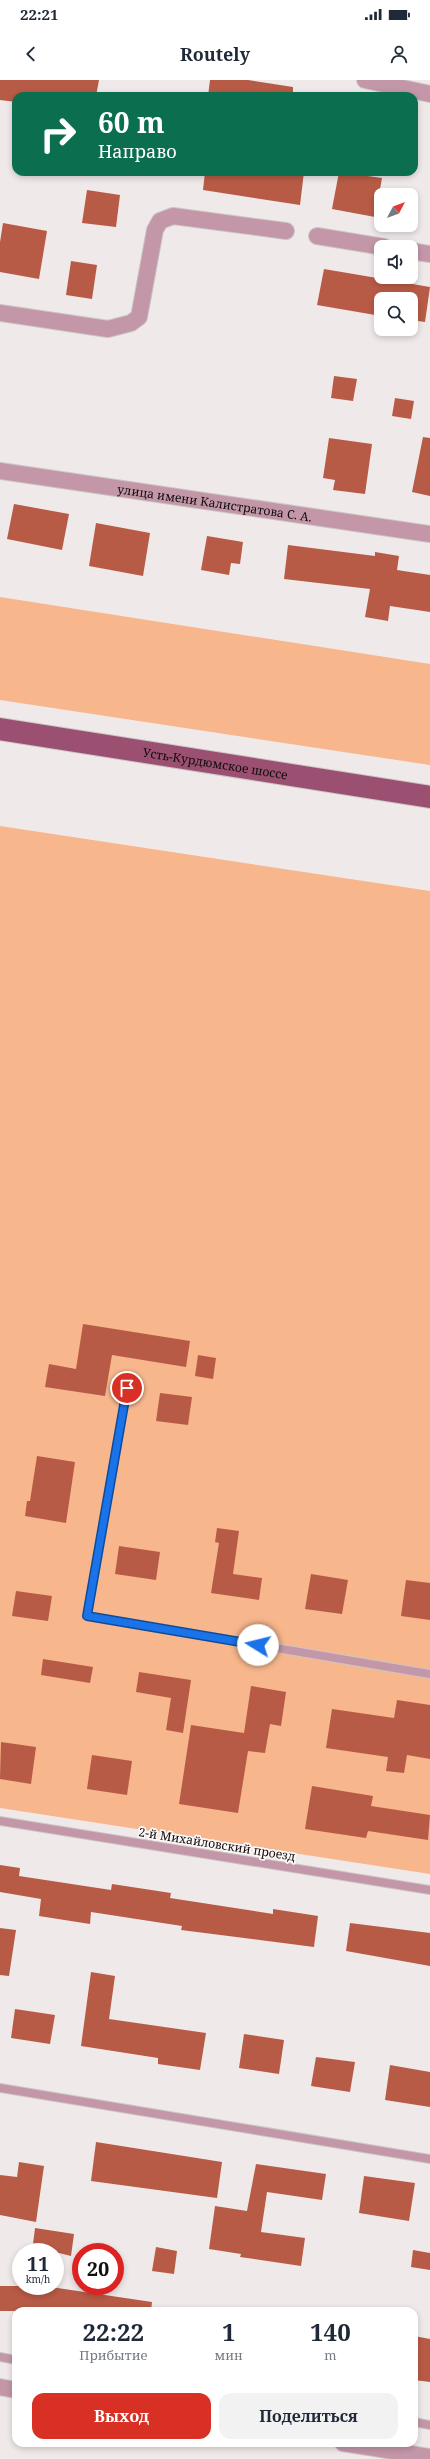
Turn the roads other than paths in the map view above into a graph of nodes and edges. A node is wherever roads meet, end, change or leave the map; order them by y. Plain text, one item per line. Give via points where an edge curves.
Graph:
1 (365, 80) edge
2 (430, 94) edge
3 (286, 232) dead end
4 (317, 236) dead end
5 (374, 245) edge
6 (418, 252) edge
7 (430, 254) edge
8 (0, 313) edge
9 (0, 471) edge
10 (430, 534) edge
11 (0, 729) edge
12 (430, 797) edge
13 (127, 1388) dead end
14 (430, 1674) edge
15 (0, 1821) edge
16 (430, 1890) edge
17 (0, 2088) edge
18 (430, 2159) edge
19 (0, 2357) edge
20 (12, 2359) edge
21 (0, 2387) edge
22 (12, 2389) edge
23 (418, 2423) edge
24 (430, 2425) edge
25 (368, 2447) edge
26 (430, 2457) edge

1 - 2 street
3 - 8 street via 173,216 160,221 155,230 139,317 131,323 108,328
4 - 5 street
6 - 7 street
9 - 10 street, улица имени Калистратова С. А.
11 - 12 main road, Усть-Курдюмское шоссе
13 - 14 lane via 87,1616
15 - 16 lane, 2-й Михайловский проезд
17 - 18 lane
19 - 20 lane
21 - 22 street
23 - 24 lane
25 - 26 street

